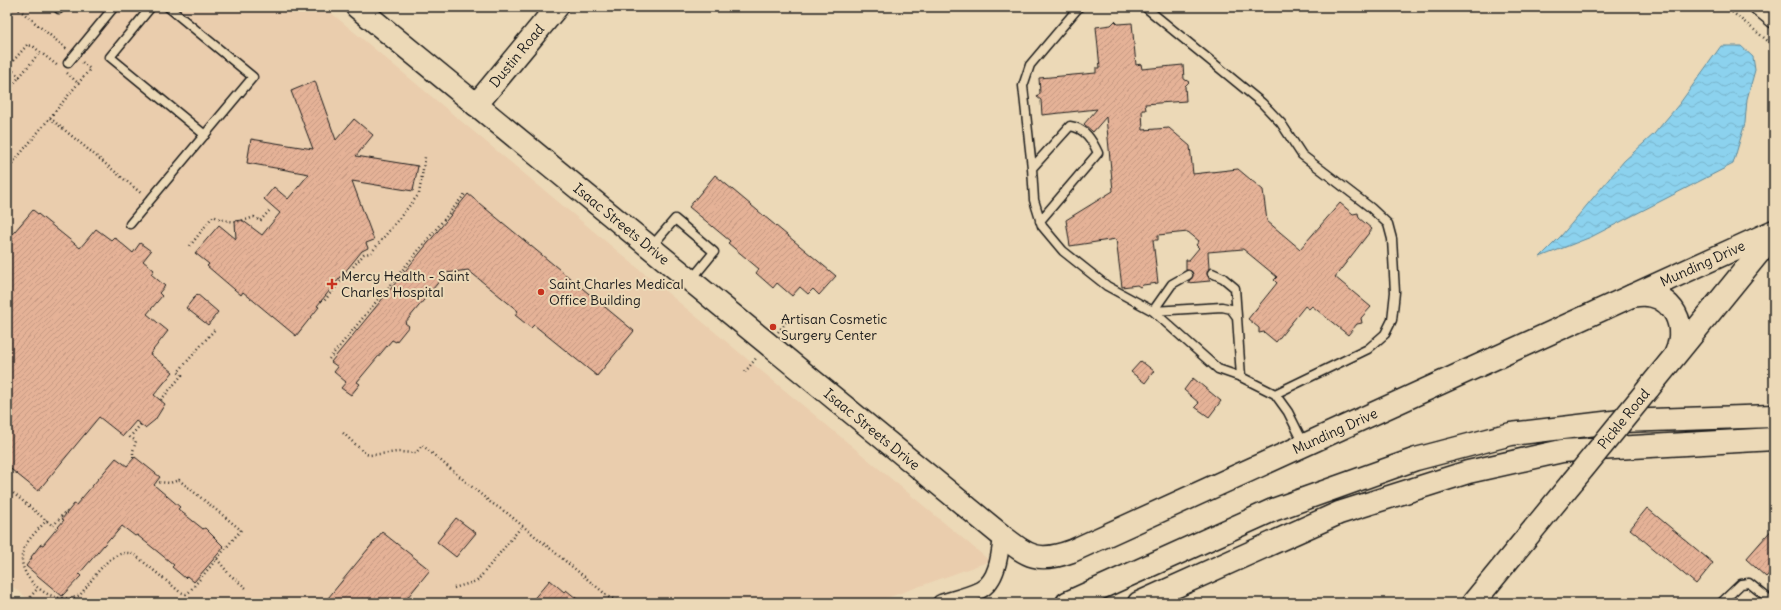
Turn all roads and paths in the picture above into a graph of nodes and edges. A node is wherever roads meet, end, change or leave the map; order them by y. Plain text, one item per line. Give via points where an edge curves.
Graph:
1 (114, 7) edge
2 (151, 7) edge
3 (168, 7) edge
4 (357, 7) edge
5 (557, 7) edge
6 (1079, 7) edge
7 (1145, 7) edge
8 (1726, 7) edge
9 (1758, 7) edge
10 (1774, 20) edge
11 (1774, 46) edge
12 (40, 52) junction
13 (68, 63) dead end
14 (8, 67) edge
15 (20, 77) junction
16 (78, 84) dead end
17 (7, 92) edge
18 (476, 105) junction
19 (205, 135) junction
20 (425, 157) dead end
21 (1032, 168) junction
22 (7, 170) edge
23 (465, 194) dead end
24 (144, 196) dead end
25 (271, 209) dead end
26 (1040, 221) junction
27 (130, 224) dead end
28 (1774, 231) edge
29 (1774, 234) edge
30 (190, 246) dead end
31 (651, 248) junction
32 (1212, 273) dead end
33 (1188, 275) dead end
34 (690, 281) junction
35 (1630, 296) junction
36 (321, 301) dead end
37 (1154, 311) junction
38 (1237, 317) junction
39 (216, 328) dead end
40 (1675, 356) junction
41 (329, 359) dead end
42 (1241, 377) junction
43 (1275, 394) junction
44 (160, 400) dead end
45 (1774, 416) edge
46 (140, 424) dead end
47 (343, 433) dead end
48 (1774, 439) edge
49 (1304, 445) junction
50 (133, 458) dead end
51 (156, 482) dead end
52 (7, 488) edge
53 (67, 512) dead end
54 (47, 520) junction
55 (522, 526) junction
56 (1002, 536) junction
57 (1038, 558) joint
58 (217, 559) junction
59 (38, 588) junction
60 (246, 588) dead end
61 (454, 588) dead end
62 (1088, 593) junction
63 (25, 603) edge
64 (622, 603) edge
65 (941, 603) edge
66 (1056, 603) edge
67 (1067, 603) edge
68 (1139, 603) edge
69 (1473, 603) edge
70 (1721, 603) edge
71 (1774, 603) edge

1 - 13 lane
2 - 19 lane via 110,56
3 - 19 lane via 253,77
4 - 18 main road, Isaac Streets Drive
5 - 18 main road, Dustin Road
6 - 21 lane via 1030,65 1024,86
7 - 43 lane via 1262,103 1281,123 1302,155 1388,224 1392,239 1395,292 1392,320 1385,334 1368,349
8 - 11 path
9 - 10 street
12 - 14 path via 27,45
12 - 15 path
12 - 16 path
14 - 15 path
15 - 17 path
18 - 31 main road, Isaac Streets Drive
19 - 27 lane
20 - 36 path via 419,194 371,253 364,254 324,301
21 - 26 lane via 1034,200
21 - 26 lane via 1070,126 1079,127 1092,140 1098,153
22 - 24 path via 50,118
23 - 41 path
25 - 30 path via 260,221 254,217 230,222 213,216
26 - 37 lane via 1063,251 1106,286
28 - 35 main road, Munding Drive
29 - 40 main road, Pickle Road
31 - 34 main road, Isaac Streets Drive
31 - 34 lane via 675,219 714,252
32 - 38 lane via 1235,288
33 - 37 lane via 1172,284
34 - 56 main road, Isaac Streets Drive
35 - 40 main road, Munding Drive via 1654,296 1672,310 1680,324 1681,332
35 - 49 main road, Munding Drive
37 - 38 lane via 1222,307 1232,309
37 - 42 lane via 1218,369
38 - 42 lane
39 - 44 path via 178,372 182,375
40 - 69 main road, Pickle Road, bridge
42 - 43 lane
43 - 49 lane via 1288,412
45 - 62 main road via 1621,421 1511,434 1416,459 1273,510
46 - 50 path via 130,437 136,441
47 - 55 path via 370,455 416,453 422,445
48 - 68 main road via 1562,451 1468,472 1339,513
49 - 57 main road, Munding Drive via 1072,551 1059,556
51 - 58 path via 170,483 179,480 241,530
52 - 54 path
53 - 54 path via 53,526
54 - 59 path via 25,547 22,556 26,572
55 - 61 path via 477,581
55 - 64 path via 609,597
56 - 57 main road, Isaac Streets Drive
56 - 65 street via 998,561 990,581 981,589
58 - 59 path via 186,594 180,592 135,555 126,552 111,558 77,597 57,597
58 - 60 path via 229,574
59 - 63 path
62 - 66 main road
62 - 67 main road
70 - 71 lane via 1741,584 1750,584

